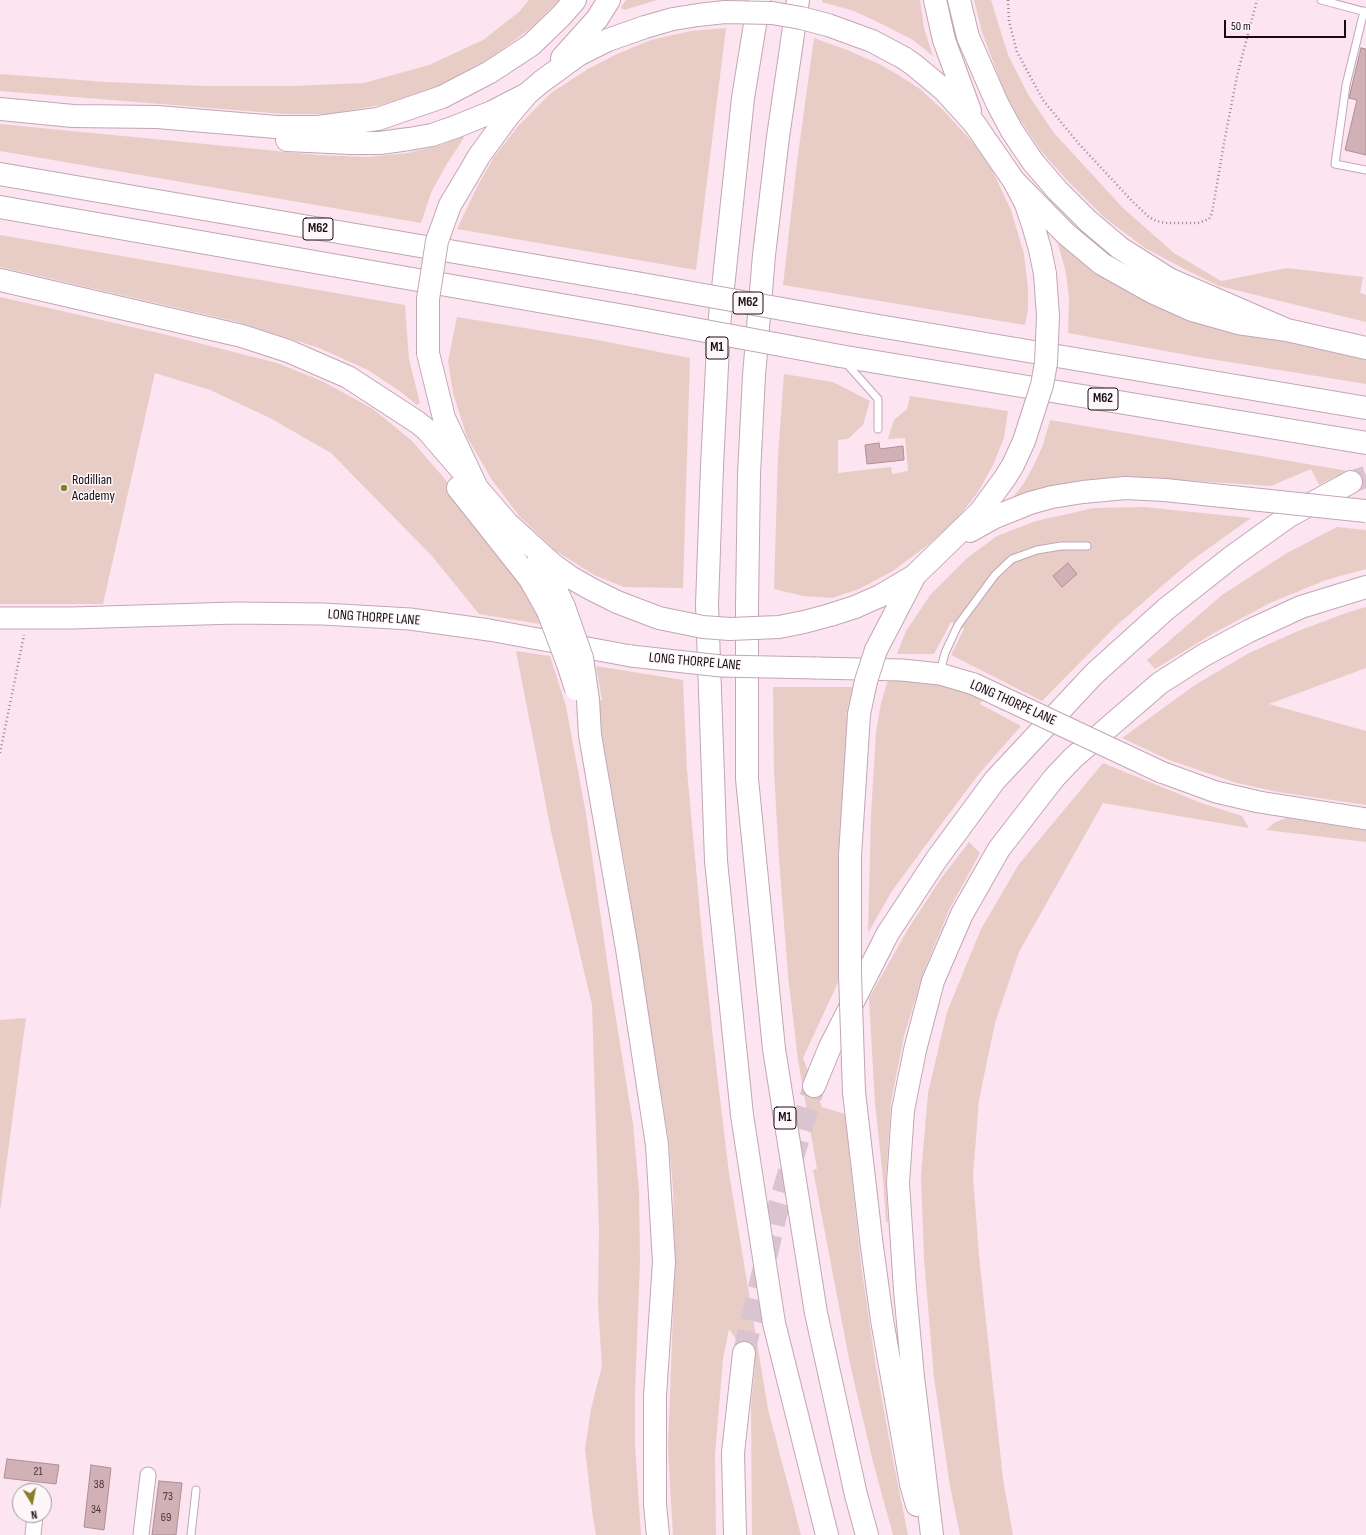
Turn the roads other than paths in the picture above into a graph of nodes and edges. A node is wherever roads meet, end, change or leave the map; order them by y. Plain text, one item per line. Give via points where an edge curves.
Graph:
1 (575, 0) edge
2 (609, 0) edge
3 (759, 0) edge
4 (798, 0) edge
5 (935, 0) edge
6 (959, 0) edge
7 (1321, 0) edge
8 (1365, 12) edge
9 (534, 88) junction
10 (0, 110) edge
11 (73, 116) junction
12 (974, 123) junction
13 (1366, 170) edge
14 (0, 174) edge
15 (1014, 181) junction
16 (0, 207) edge
17 (0, 280) edge
18 (1287, 330) junction
19 (1366, 348) edge
20 (840, 356) junction
21 (379, 397) junction
22 (1366, 408) edge
23 (878, 429) dead end
24 (1366, 442) edge
25 (1351, 482) tunnel mouth
26 (477, 488) junction
27 (1366, 511) edge
28 (951, 541) junction
29 (1087, 546) dead end
30 (533, 548) junction
31 (914, 576) junction
32 (1366, 587) edge
33 (556, 609) junction
34 (0, 618) edge
35 (940, 674) junction
36 (1366, 819) edge
37 (814, 1086) tunnel mouth
38 (744, 1353) tunnel mouth
39 (148, 1475) dead end
40 (196, 1490) dead end
41 (35, 1523) edge
42 (34, 1535) edge
43 (141, 1535) edge
44 (191, 1535) edge
45 (658, 1535) edge
46 (735, 1535) edge
47 (827, 1535) edge
48 (867, 1535) edge
49 (927, 1535) edge
50 (932, 1535) edge

1 - 11 highway via 531,44 490,72 442,97 378,119 318,126 276,127 157,117
2 - 9 highway via 597,19
3 - 47 highway, M1 via 743,98 718,334 707,605 716,861 742,1115 774,1323
4 - 48 highway, M1 via 764,255 754,376 749,474 747,779 774,1049 816,1313
5 - 12 highway via 944,40
6 - 18 highway via 968,37 1012,131 1033,162 1088,221 1120,248 1169,279
7 - 8 lane
8 - 13 lane via 1346,85 1335,164
9 - 11 highway via 492,112 455,127 408,140 380,143 230,137
9 - 12 highway, bridge via 578,55 608,40 645,27 673,19 725,12 772,13 802,18 850,32 904,58 940,86
9 - 26 highway, bridge via 493,135 450,205 437,242 428,299 428,353 444,418
10 - 11 highway
12 - 15 highway
14 - 22 highway, M62, bridge via 861,324
15 - 18 highway via 1066,234 1102,264 1152,292 1192,310 1238,323
15 - 28 highway, bridge via 1034,225 1045,274 1048,316 1046,363 1042,385 1024,441 1012,465 980,512
16 - 20 highway, M62, bridge
17 - 21 highway via 242,336 288,350 348,377
18 - 19 highway
20 - 23 lane via 878,399
20 - 24 highway, M62
21 - 26 highway via 427,430
21 - 33 highway via 416,435
25 - 37 highway via 1289,516 1166,609 1094,674 995,780 936,860 888,933 830,1047
26 - 30 highway
27 - 28 highway, bridge via 1125,488 1083,492 1030,503 995,517
28 - 31 highway
29 - 35 lane via 1043,549 1012,559 996,575 958,625 945,653
30 - 31 highway, bridge via 570,577 638,611 666,620 730,629 779,627 830,615 880,596
30 - 33 highway via 550,577
31 - 49 highway, bridge via 876,650 859,714 850,856 850,974 854,1092 882,1320 911,1484
32 - 50 highway via 1301,607 1249,631 1204,655 1160,684 1073,758 1054,778 1000,849 962,914 933,981 915,1050 903,1110 898,1183 913,1376
33 - 45 highway, bridge via 582,658 584,701 627,949 657,1145 664,1262 655,1396 655,1504
34 - 35 main road, LONG THORPE LANE, bridge via 235,613 323,614 410,619 489,630 631,656 721,666 902,670
35 - 36 main road, LONG THORPE LANE, bridge via 974,684 1161,772 1216,792 1259,802
38 - 46 highway via 733,1452
39 - 43 street
40 - 44 lane
41 - 42 street

